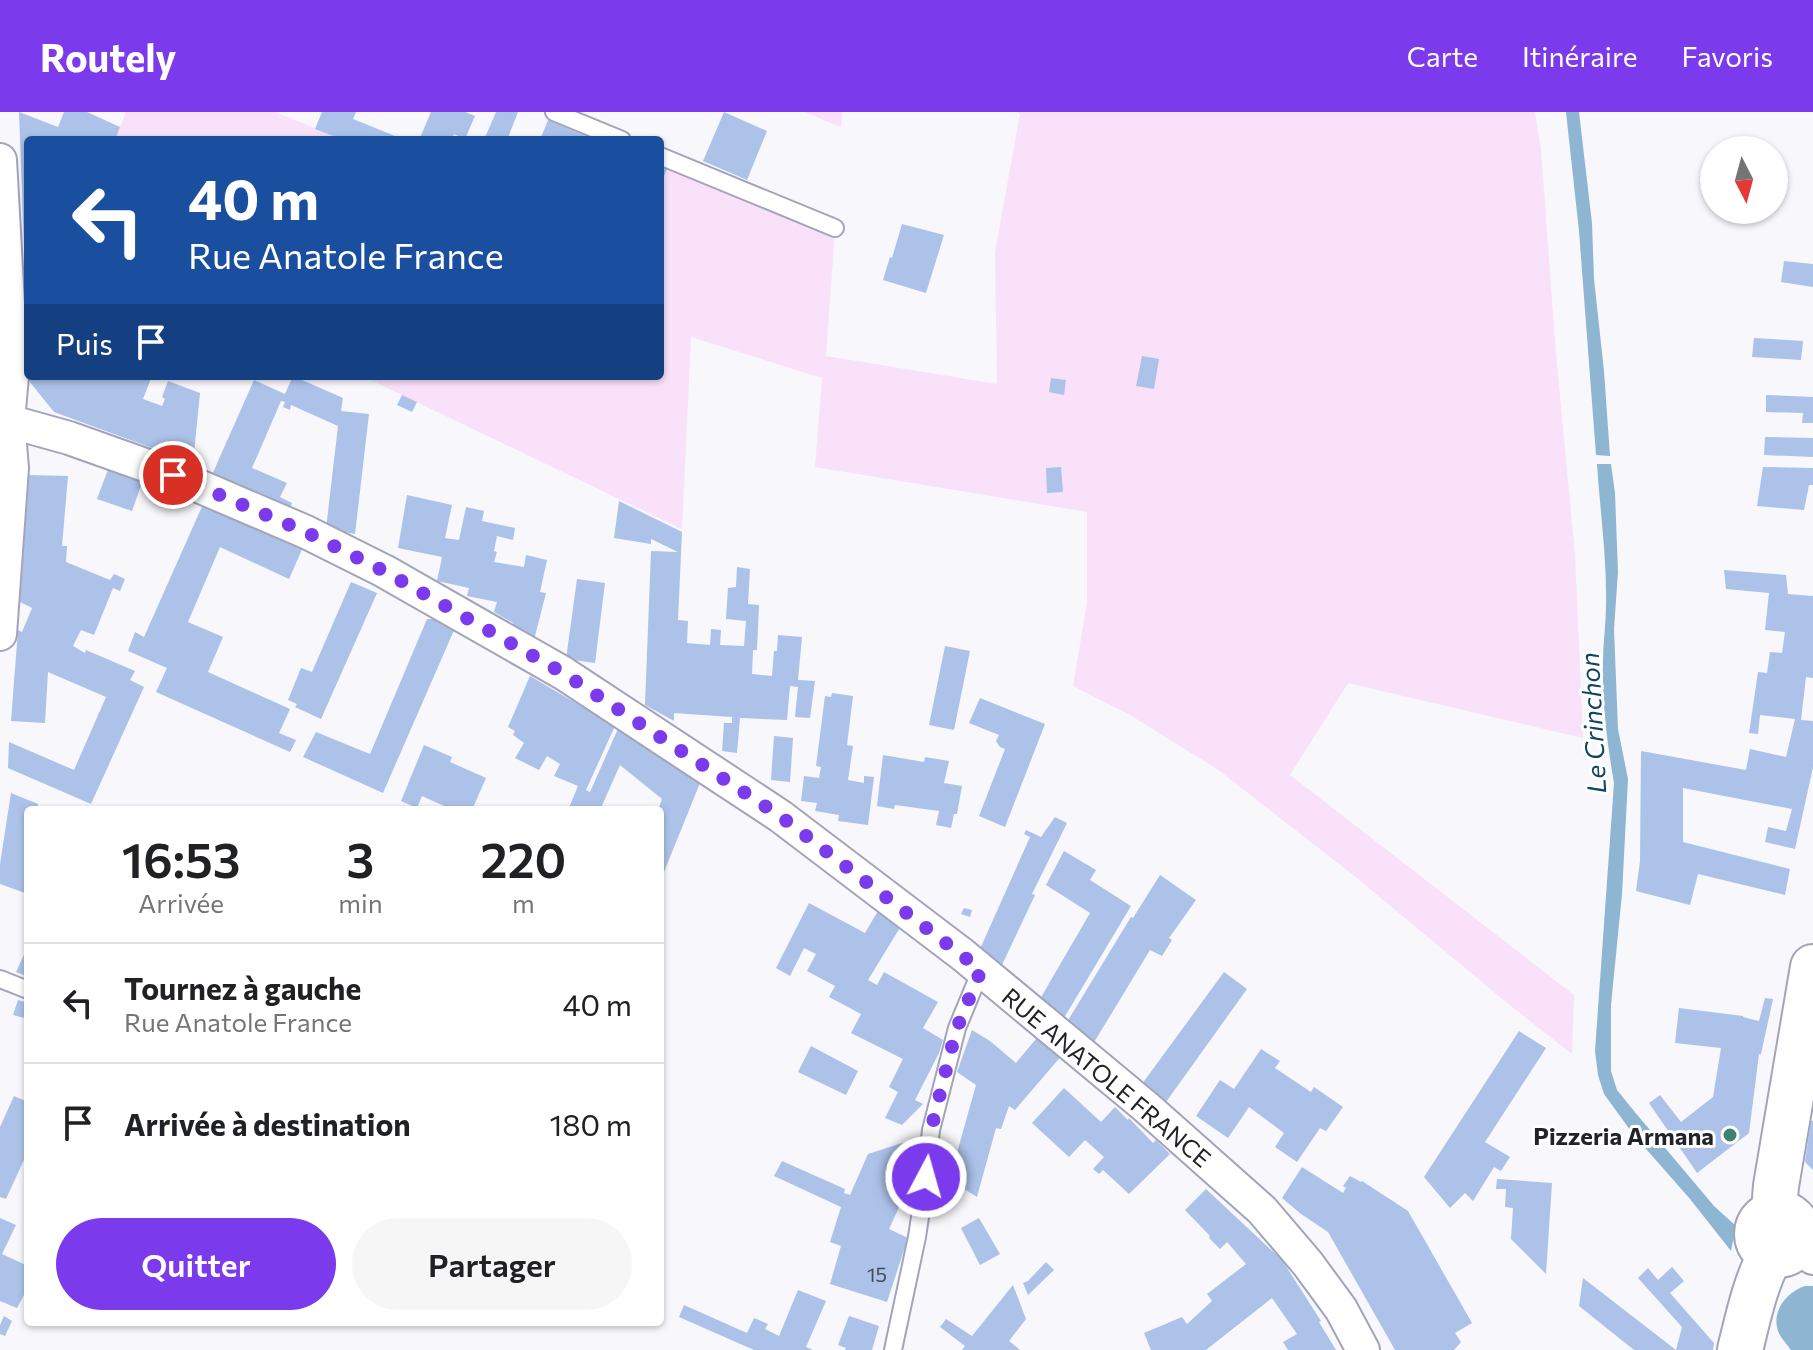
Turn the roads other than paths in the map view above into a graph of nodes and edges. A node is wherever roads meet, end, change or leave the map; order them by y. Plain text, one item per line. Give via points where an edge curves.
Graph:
1 (554, 112) edge
2 (612, 136) edge
3 (664, 158) edge
4 (0, 160) edge
5 (835, 228) dead end
6 (4, 422) edge
7 (0, 634) edge
8 (1813, 967) edge
9 (981, 970) junction
10 (0, 979) edge
11 (24, 988) edge
12 (1789, 1243) edge
13 (893, 1350) edge
14 (1363, 1350) edge
15 (1740, 1350) edge

1 - 2 lane
3 - 5 lane
4 - 6 street via 12,376
6 - 7 street via 12,468
6 - 9 street, RUE ANATOLE FRANCE via 69,438 173,475 384,571 563,673 780,816
8 - 12 street via 1776,1186
9 - 13 lane via 957,1028 931,1130 917,1237
9 - 14 street, RUE ANATOLE FRANCE via 1262,1210 1341,1309
10 - 11 lane
12 - 15 street via 1757,1289

